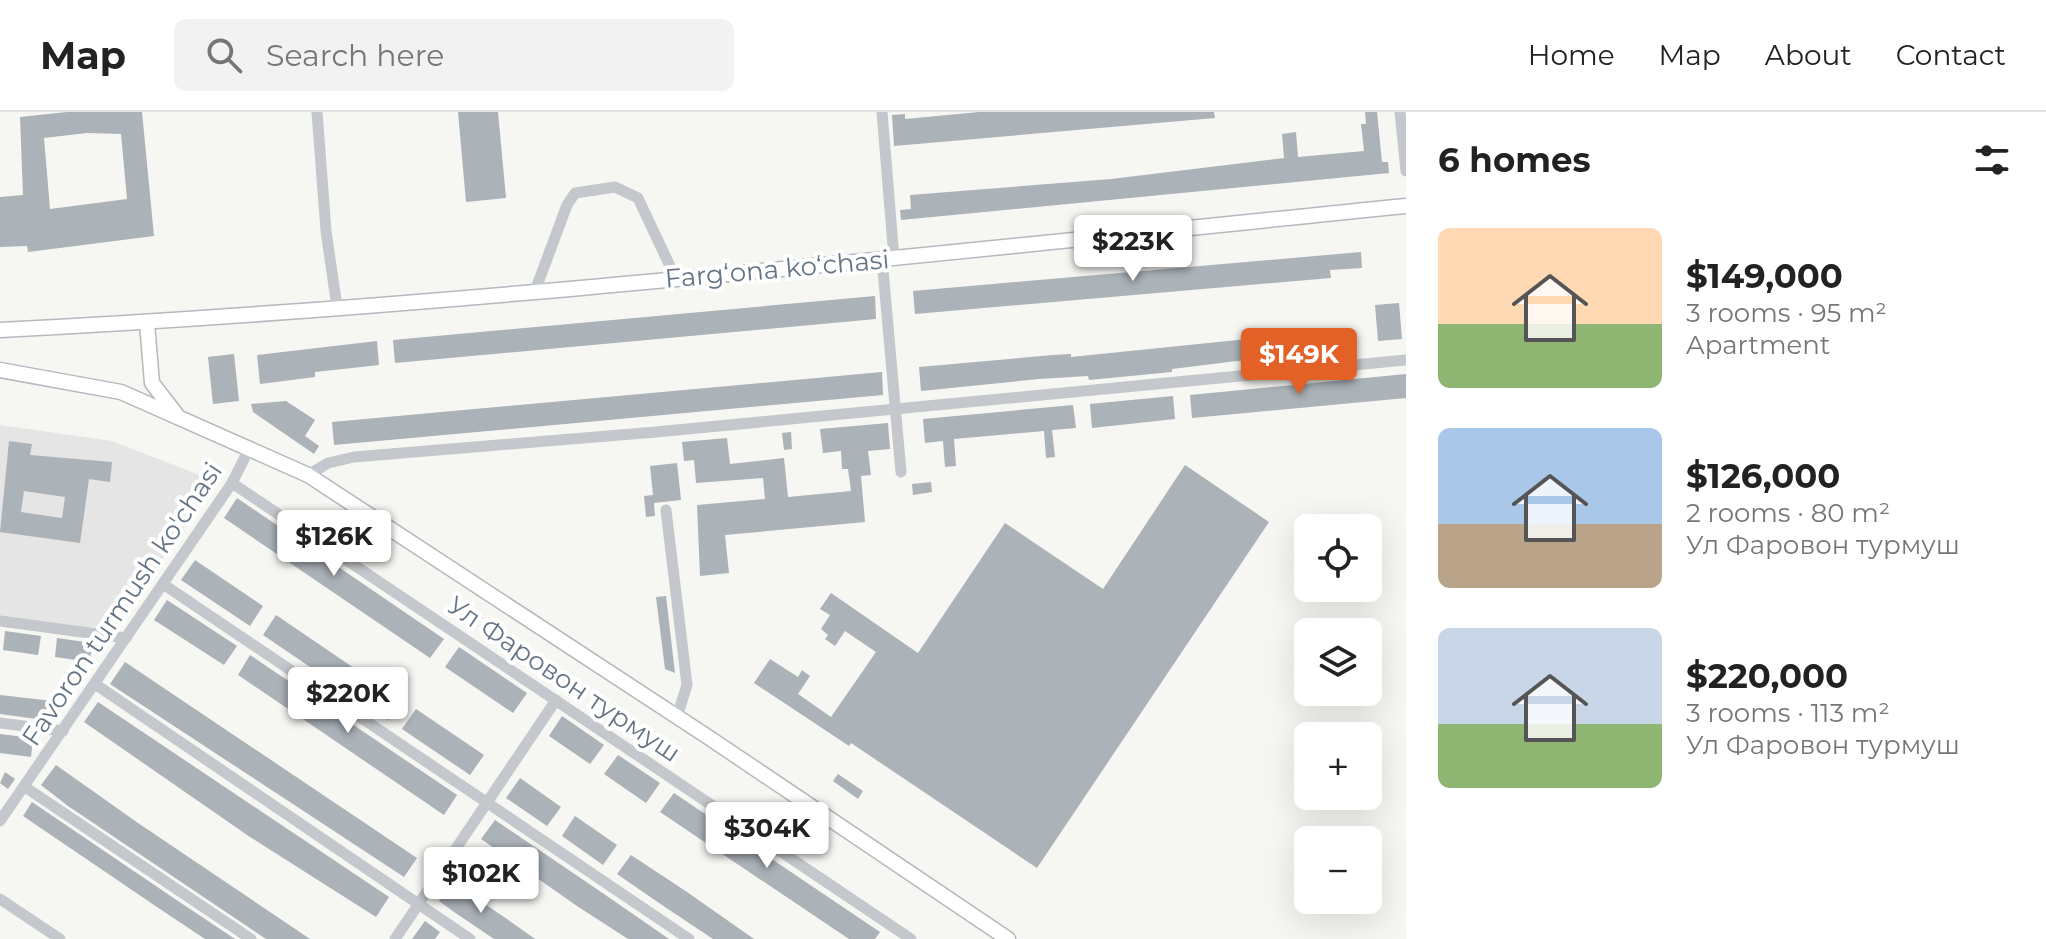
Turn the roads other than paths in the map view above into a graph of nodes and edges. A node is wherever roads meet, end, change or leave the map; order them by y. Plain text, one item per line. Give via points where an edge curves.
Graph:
1 (317, 112) edge
2 (882, 112) edge
3 (1400, 112) edge
4 (1406, 171) edge
5 (1406, 206) edge
6 (888, 258) junction
7 (676, 279) junction
8 (535, 291) junction
9 (337, 307) junction
10 (147, 323) junction
11 (0, 330) edge
12 (1406, 360) edge
13 (0, 370) edge
14 (897, 407) junction
15 (182, 419) junction
16 (249, 449) junction
17 (901, 472) dead end
18 (308, 475) junction
19 (232, 483) junction
20 (666, 510) dead end
21 (163, 584) junction
22 (0, 621) edge
23 (126, 638) junction
24 (95, 684) junction
25 (556, 700) junction
26 (677, 717) junction
27 (0, 723) edge
28 (63, 731) junction
29 (25, 787) junction
30 (487, 803) junction
31 (0, 821) edge
32 (0, 899) edge
33 (419, 904) junction
34 (60, 939) edge
35 (251, 939) edge
36 (395, 939) edge
37 (470, 939) edge
38 (689, 939) edge
39 (911, 939) edge
40 (1008, 939) edge

1 - 9 street
2 - 6 street
3 - 4 street
5 - 6 street, Fargʻona koʻchasi
6 - 7 street, Fargʻona koʻchasi
6 - 14 street
7 - 8 street, Fargʻona koʻchasi
7 - 8 street via 638,198 615,187 575,193
8 - 9 street, Fargʻona koʻchasi
9 - 10 street, Fargʻona koʻchasi
10 - 11 street, Fargʻona koʻchasi
10 - 15 street via 152,383
12 - 14 street
13 - 15 street via 121,392
14 - 17 street
14 - 18 street via 354,457
15 - 16 street
16 - 18 street
16 - 19 street, Favoron turmush ko'chasi
18 - 26 street
19 - 21 street, Favoron turmush ko'chasi
19 - 25 street, Ул Фаровон турмуш
20 - 26 street via 687,685
21 - 23 street, Favoron turmush ko'chasi
21 - 30 street
22 - 23 street
23 - 24 street, Favoron turmush ko'chasi
24 - 28 street, Favoron turmush ko'chasi
24 - 33 street
25 - 30 street
25 - 39 street, Ул Фаровон турмуш
26 - 40 street
27 - 28 street
28 - 29 street, Favoron turmush ko'chasi
29 - 31 street, Favoron turmush ko'chasi
29 - 35 street
30 - 33 street
30 - 38 street
32 - 34 street
33 - 36 street
33 - 37 street

